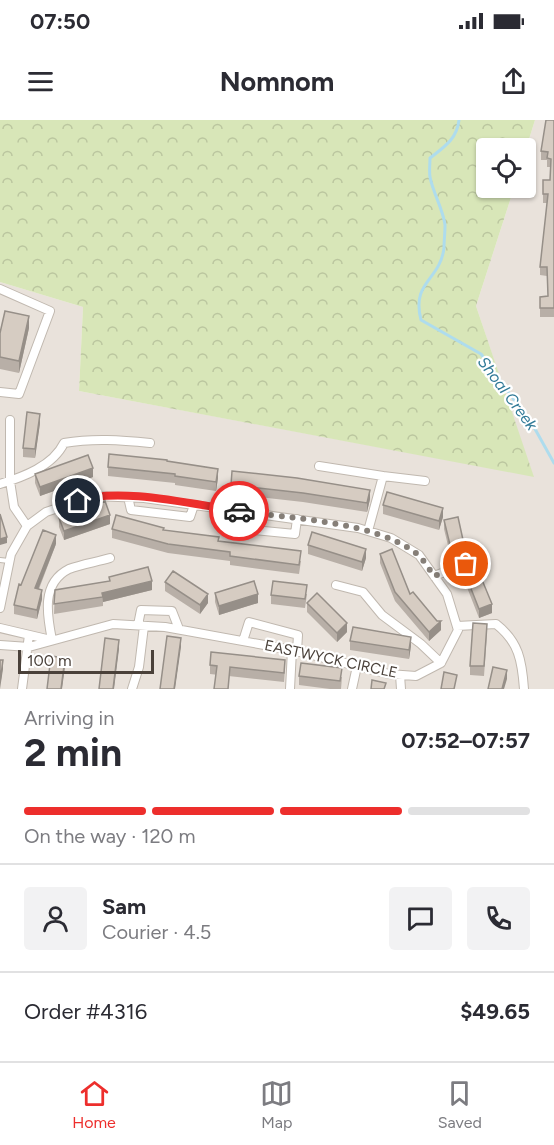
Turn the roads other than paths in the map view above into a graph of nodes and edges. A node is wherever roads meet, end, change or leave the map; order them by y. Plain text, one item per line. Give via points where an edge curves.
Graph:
1 (0, 289) edge
2 (0, 392) edge
3 (10, 420) dead end
4 (150, 443) dead end
5 (319, 466) dead end
6 (383, 476) junction
7 (10, 481) junction
8 (425, 481) dead end
9 (0, 484) edge
10 (128, 497) junction
11 (194, 505) junction
12 (242, 511) junction
13 (297, 519) junction
14 (27, 526) junction
15 (368, 531) junction
16 (110, 558) dead end
17 (0, 560) edge
18 (10, 561) junction
19 (466, 564) edge
20 (434, 576) junction
21 (336, 585) dead end
22 (0, 608) edge
23 (141, 625) junction
24 (457, 626) junction
25 (0, 628) edge
26 (179, 629) junction
27 (29, 635) junction
28 (52, 640) junction
29 (243, 641) junction
30 (0, 645) edge
31 (29, 647) junction
32 (295, 651) junction
33 (441, 663) junction
34 (357, 666) junction
35 (400, 675) junction
36 (22, 689) edge
37 (132, 689) edge
38 (290, 689) edge
39 (352, 689) edge
40 (401, 689) edge
41 (524, 689) edge

1 - 2 street via 50,311 19,394
3 - 7 street
4 - 7 street via 98,439 64,443 44,464
5 - 6 street
6 - 8 street
6 - 15 street
7 - 9 street
7 - 14 street via 14,507
10 - 11 street
10 - 11 street via 131,510 190,518
10 - 14 street via 93,496 46,512
11 - 12 street
12 - 13 street
12 - 13 street via 243,529 295,534
13 - 15 street
14 - 18 street
15 - 20 street via 391,538 419,555
16 - 28 street via 70,569 56,578 47,598
17 - 18 lane
18 - 22 street
19 - 20 street
20 - 24 street via 447,594
21 - 33 street via 363,592 382,615
23 - 26 street, EASTWYCK CIRCLE
23 - 26 street via 141,610 172,610
23 - 28 street, EASTWYCK CIRCLE via 113,624
23 - 37 street via 139,667
24 - 33 street
24 - 41 street via 496,624 510,635 523,665
25 - 27 street, EASTWYCK CIRCLE
26 - 29 street, EASTWYCK CIRCLE
27 - 28 street, EASTWYCK CIRCLE
27 - 31 street
28 - 31 street
29 - 32 street, EASTWYCK CIRCLE
29 - 32 street via 249,622 298,635
30 - 31 street
31 - 36 street
32 - 34 street, EASTWYCK CIRCLE
32 - 38 street
33 - 35 street, EASTWYCK CIRCLE via 416,676
34 - 35 street, EASTWYCK CIRCLE
34 - 39 street
35 - 40 street

